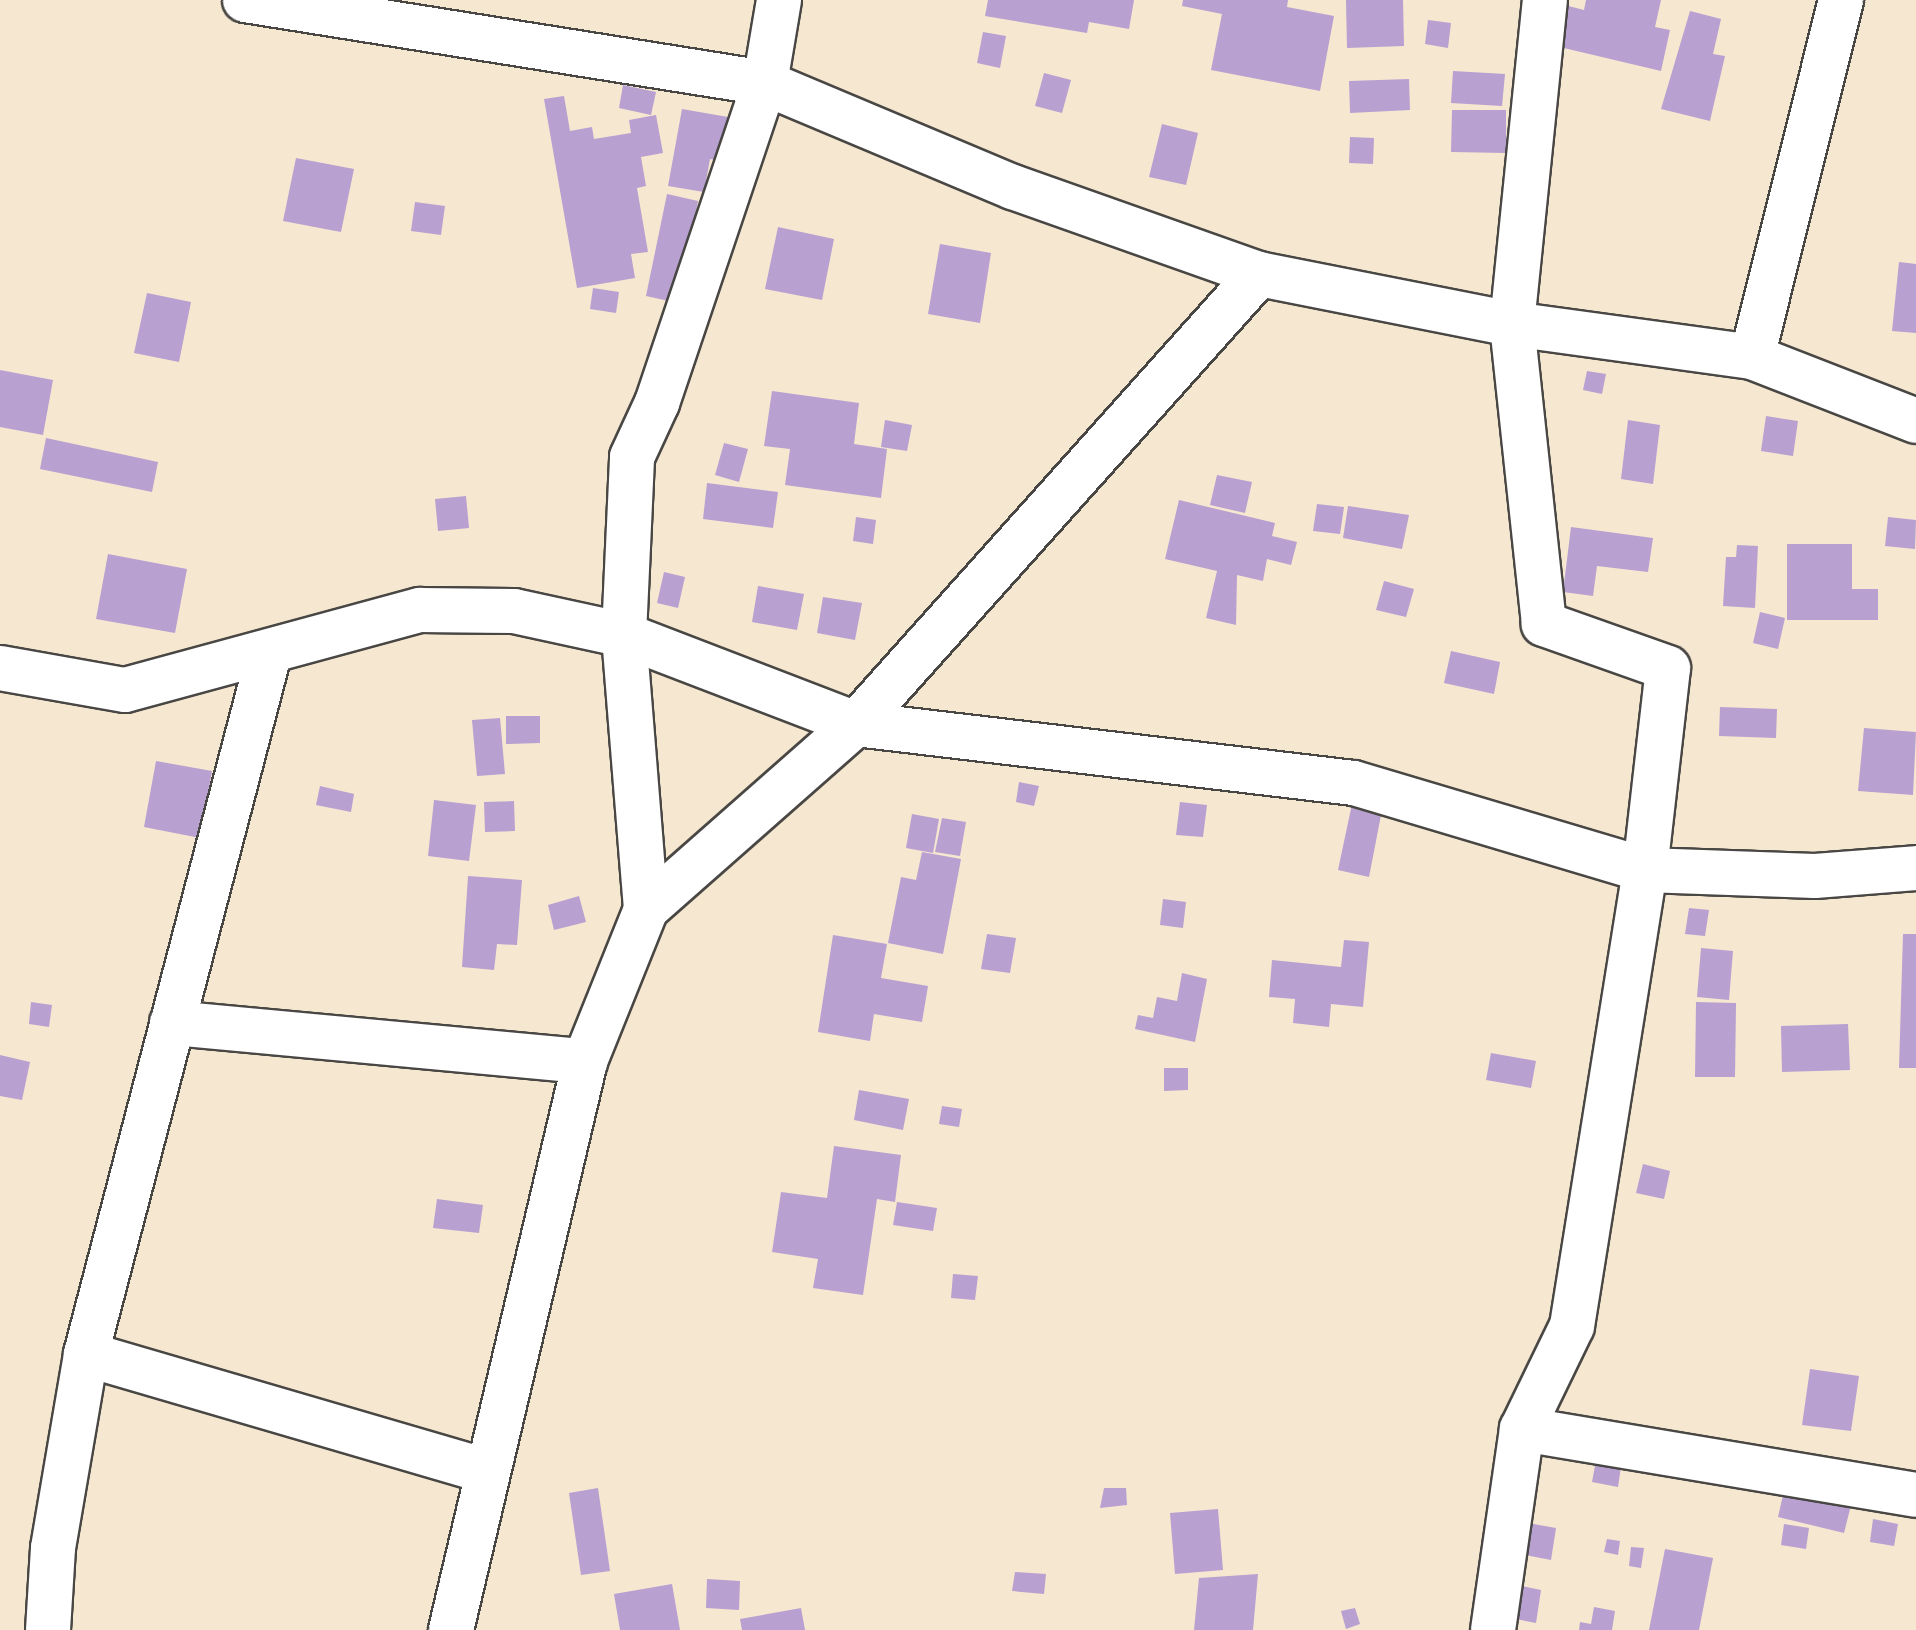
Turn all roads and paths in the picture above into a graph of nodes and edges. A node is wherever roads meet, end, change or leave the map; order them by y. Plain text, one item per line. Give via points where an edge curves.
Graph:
1 (245, 0) edge
2 (779, 0) edge
3 (1545, 0) edge
4 (1841, 0) edge
5 (765, 83) junction
6 (1259, 274) junction
7 (1512, 324) junction
8 (1752, 357) junction
9 (1916, 421) edge
10 (624, 635) junction
11 (269, 654) junction
12 (0, 668) edge
13 (856, 724) junction
14 (1916, 868) edge
15 (1645, 870) junction
16 (646, 909) junction
17 (172, 1023) junction
18 (585, 1061) junction
19 (86, 1354) junction
20 (1522, 1429) junction
21 (483, 1470) junction
22 (1916, 1495) edge
23 (48, 1630) edge
24 (451, 1630) edge
25 (1493, 1630) edge

1 - 5 street
2 - 5 street
3 - 7 street
4 - 8 street
5 - 6 street via 1013,187
5 - 10 street via 657,403 632,457
6 - 7 street
6 - 13 street
7 - 8 street
7 - 15 street via 1544,624 1668,668
8 - 9 street
10 - 11 street via 514,611 420,610
10 - 13 street
10 - 16 street
11 - 12 street via 125,690
11 - 17 street
13 - 15 street via 1354,783
13 - 16 street
14 - 15 street via 1815,876
15 - 20 street via 1572,1326
16 - 18 street
17 - 18 street
17 - 19 street
18 - 21 street
19 - 21 street
19 - 23 street via 53,1548
20 - 22 street
20 - 25 street
21 - 24 street

